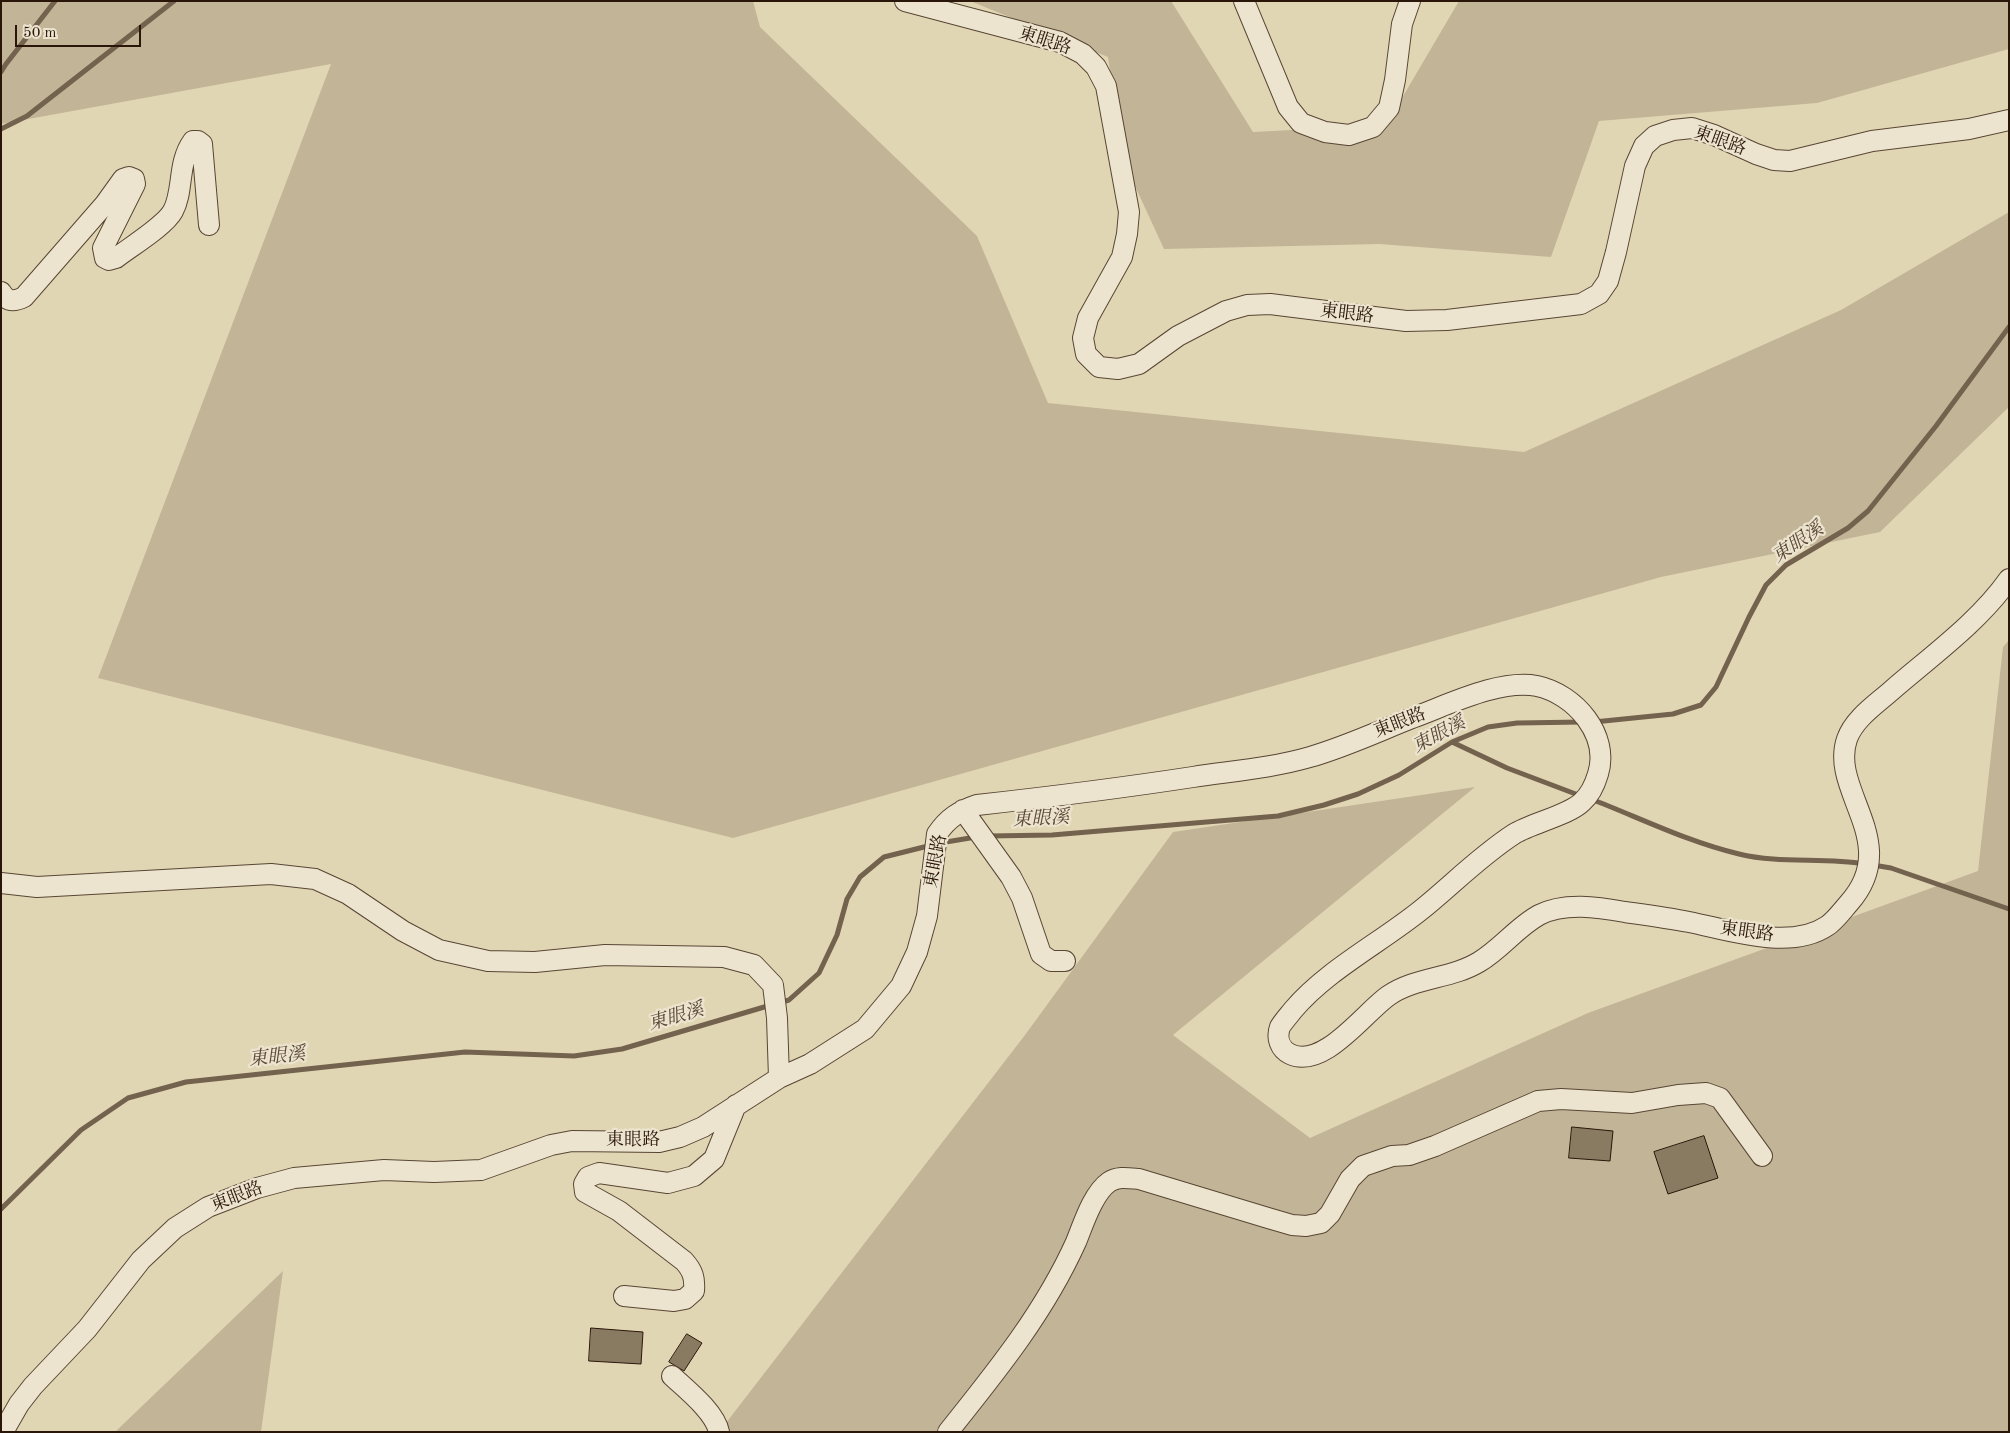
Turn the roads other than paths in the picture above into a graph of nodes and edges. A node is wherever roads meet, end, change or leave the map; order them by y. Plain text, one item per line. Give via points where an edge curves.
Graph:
1 (904, 1) edge
2 (1244, 1) edge
3 (1410, 1) edge
4 (2009, 120) edge
5 (209, 225) dead end
6 (1, 292) edge
7 (2009, 579) edge
8 (963, 810) junction
9 (1, 883) edge
10 (1065, 961) dead end
11 (778, 1078) junction
12 (736, 1105) junction
13 (1762, 1156) dead end
14 (624, 1296) dead end
15 (672, 1376) dead end
16 (3, 1432) edge
17 (719, 1432) edge
18 (948, 1432) edge

1 - 4 street, 東眼路 via 1060,42 1083,54 1096,67 1106,86 1129,212 1122,257 1088,318 1083,338 1086,354 1099,367 1118,369 1139,364 1178,336 1247,304 1406,321 1447,320 1581,304 1598,294 1608,281 1634,166 1644,146 1655,136 1673,130 1692,128 1765,157 1790,161 1872,141 1969,129
2 - 3 street via 1288,107 1301,123 1325,132 1349,135 1373,127 1389,108 1396,80 1402,24
5 - 6 street via 202,144 198,141 185,152 174,210 165,221 116,258 104,258 103,248 135,184 134,179 123,179 24,297 9,300
7 - 8 street, 東眼路 via 1971,621 1866,713 1850,731 1843,755 1868,835 1869,858 1857,894 1829,925 1806,936 1764,937 1602,908 1554,910 1536,916 1482,961 1410,985 1386,998 1319,1054 1303,1057 1288,1054 1280,1045 1277,1034 1281,1024 1302,1000 1397,929 1497,846 1520,830 1581,804 1594,786 1601,765 1600,747 1579,709 1559,694 1534,685 1502,686 1312,756 1268,766 977,805
8 - 10 street via 994,851 1022,898 1041,954 1051,961
8 - 11 street, 東眼路 via 944,823 937,834 927,916 917,952 901,986 865,1029 810,1064
9 - 11 street via 37,887 271,874 315,879 348,894 403,931 439,950 488,961 535,962 605,955 724,957 754,965 773,986
11 - 12 street, 東眼路
12 - 14 street via 714,1159 694,1176 668,1183 599,1173 588,1177 584,1184 585,1192 619,1211 684,1261 695,1280 694,1291 674,1301
12 - 16 street, 東眼路 via 703,1128 659,1142 572,1141 551,1145 481,1170 384,1170 294,1178 208,1207 175,1228 140,1260 88,1329 33,1386
13 - 18 street via 1720,1098 1706,1093 1632,1103 1538,1101 1435,1146 1363,1166 1350,1179 1322,1223 1306,1226 1292,1225 1123,1177 1109,1182 1094,1201 1032,1323
15 - 17 street via 698,1400 718,1424

